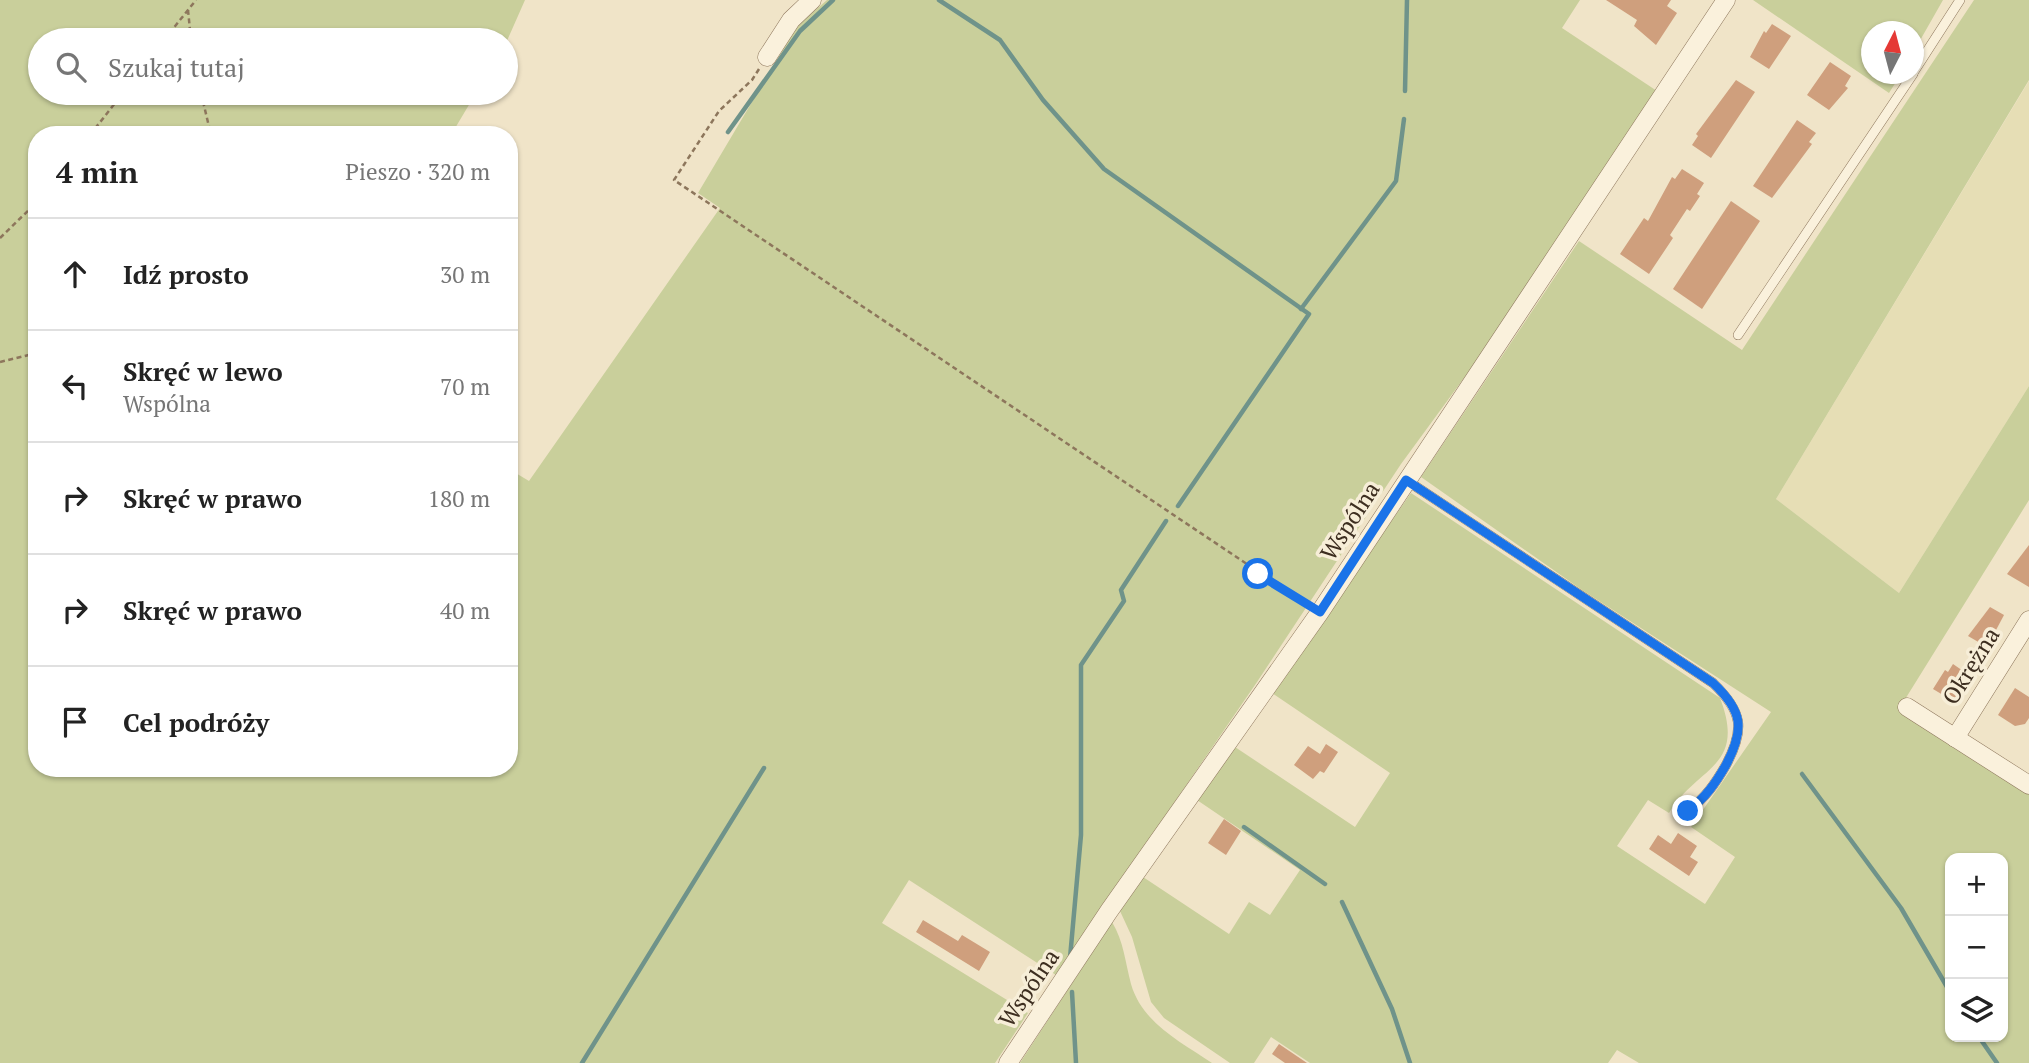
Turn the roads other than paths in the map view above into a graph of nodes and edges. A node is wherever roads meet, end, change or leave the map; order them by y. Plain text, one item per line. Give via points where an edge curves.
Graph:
1 (812, 0) edge
2 (1960, 0) edge
3 (1721, 2) edge
4 (1924, 56) edge
5 (767, 57) road end
6 (1906, 84) edge
7 (1738, 335) dead end
8 (1406, 480) junction
9 (2029, 620) edge
10 (1907, 707) dead end
11 (1955, 738) junction
12 (2029, 785) edge
13 (1688, 811) dead end
14 (1008, 1063) edge

1 - 5 street via 791,20
2 - 4 lane
3 - 8 street, Wspólna
6 - 7 lane
8 - 13 lane via 1728,697 1740,735 1714,786
8 - 14 street, Wspólna
9 - 11 street, Okrężna
10 - 11 street
11 - 12 street

